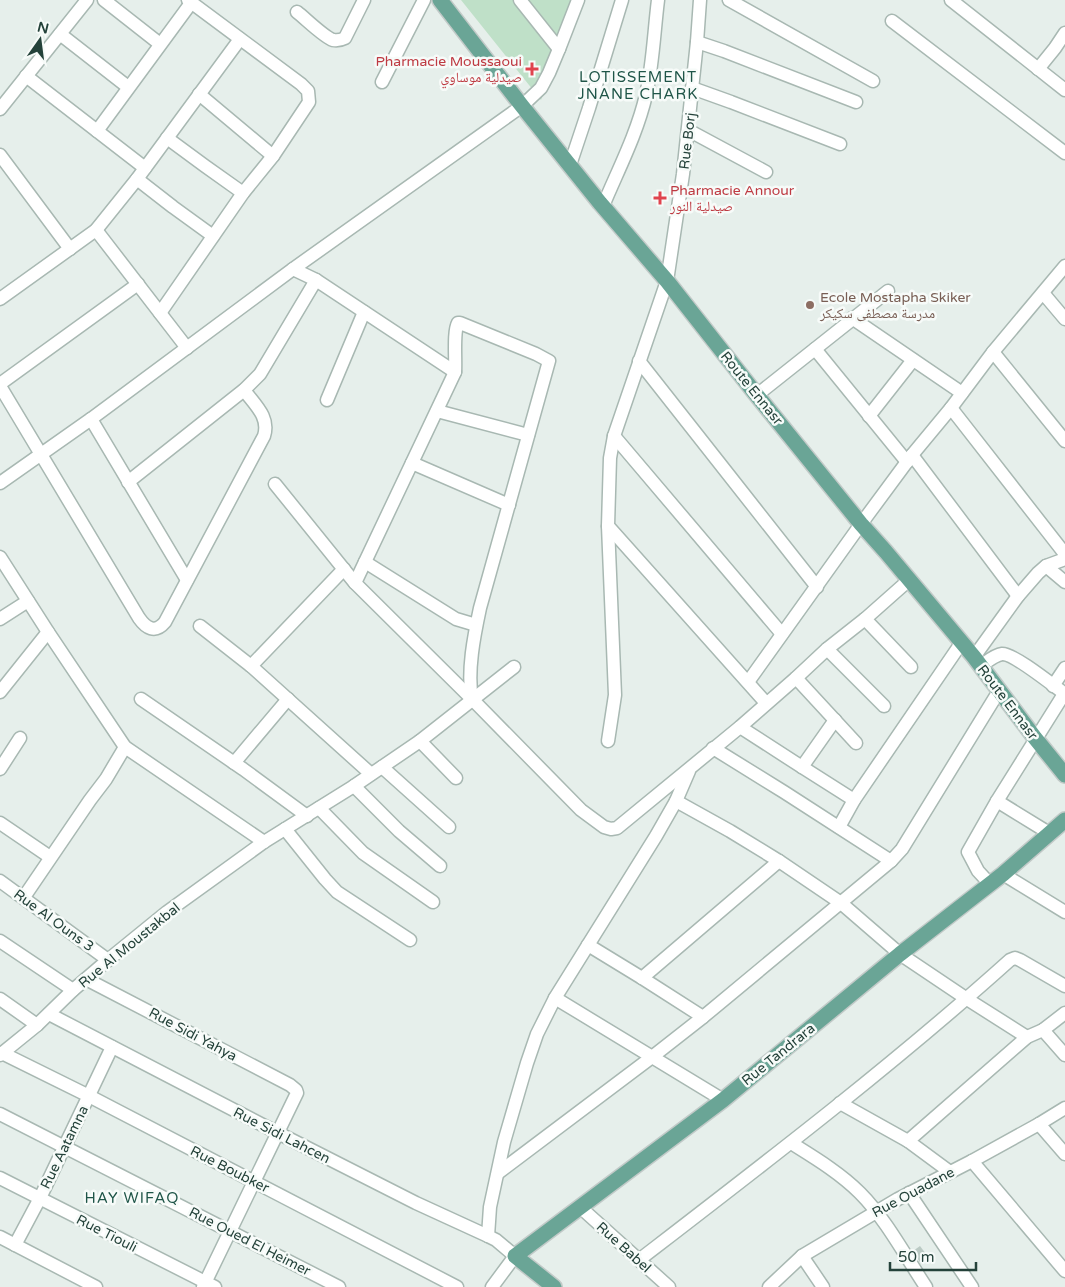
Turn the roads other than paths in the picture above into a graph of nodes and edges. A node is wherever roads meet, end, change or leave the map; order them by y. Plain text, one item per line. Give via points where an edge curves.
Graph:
1 (87, 0) edge
2 (104, 0) edge
3 (424, 0) edge
4 (440, 0) edge
5 (520, 0) edge
6 (578, 0) edge
7 (622, 0) edge
8 (658, 0) edge
9 (700, 0) edge
10 (729, 0) edge
11 (951, 0) edge
12 (190, 1) edge
13 (361, 2) edge
14 (298, 12) dead end
15 (892, 21) dead end
16 (1065, 33) edge
17 (60, 34) junction
18 (240, 39) junction
19 (697, 42) junction
20 (160, 44) junction
21 (559, 49) junction
22 (1060, 51) edge
23 (1038, 69) junction
24 (26, 76) junction
25 (873, 81) dead end
26 (382, 82) dead end
27 (128, 87) junction
28 (692, 88) junction
29 (1065, 90) edge
30 (199, 94) junction
31 (856, 102) dead end
32 (522, 106) junction
33 (0, 108) edge
34 (688, 130) junction
35 (97, 131) junction
36 (167, 138) junction
37 (840, 144) dead end
38 (1065, 153) edge
39 (0, 155) edge
40 (272, 156) junction
41 (570, 165) junction
42 (145, 168) junction
43 (766, 172) dead end
44 (137, 179) junction
45 (243, 193) junction
46 (603, 206) junction
47 (96, 230) junction
48 (213, 236) junction
49 (70, 249) junction
50 (1065, 266) edge
51 (293, 268) junction
52 (316, 280) junction
53 (667, 281) junction
54 (138, 284) junction
55 (888, 291) dead end
56 (1043, 292) junction
57 (0, 299) edge
58 (364, 312) junction
59 (160, 313) junction
60 (852, 318) junction
61 (1065, 319) edge
62 (187, 348) junction
63 (815, 349) junction
64 (993, 352) junction
65 (639, 360) junction
66 (913, 360) junction
67 (455, 372) junction
68 (0, 385) edge
69 (244, 390) junction
70 (962, 393) junction
71 (757, 395) junction
72 (327, 400) dead end
73 (951, 408) junction
74 (437, 411) junction
75 (870, 416) junction
76 (91, 419) junction
77 (528, 435) junction
78 (614, 436) junction
79 (1065, 441) edge
80 (41, 454) junction
81 (909, 459) junction
82 (412, 463) junction
83 (0, 482) edge
84 (128, 482) junction
85 (276, 484) dead end
86 (509, 505) junction
87 (861, 524) junction
88 (608, 526) junction
89 (1065, 554) edge
90 (0, 557) edge
91 (1065, 559) edge
92 (365, 562) junction
93 (1046, 566) junction
94 (344, 569) junction
95 (187, 580) junction
96 (909, 580) junction
97 (1065, 582) edge
98 (355, 583) junction
99 (817, 587) junction
100 (1018, 596) junction
101 (28, 601) junction
102 (0, 619) edge
103 (865, 619) junction
104 (476, 625) junction
105 (200, 626) dead end
106 (48, 632) junction
107 (782, 634) junction
108 (962, 642) junction
109 (827, 649) junction
110 (978, 662) junction
111 (251, 666) junction
112 (514, 667) dead end
113 (911, 668) dead end
114 (1065, 668) edge
115 (796, 678) junction
116 (748, 682) junction
117 (999, 690) junction
118 (1061, 691) edge
119 (0, 692) edge
120 (141, 699) dead end
121 (288, 699) junction
122 (472, 699) junction
123 (766, 703) junction
124 (884, 706) dead end
125 (834, 720) junction
126 (740, 726) junction
127 (20, 738) dead end
128 (1035, 738) junction
129 (420, 741) junction
130 (608, 741) dead end
131 (856, 743) dead end
132 (125, 747) junction
133 (712, 748) junction
134 (234, 763) junction
135 (802, 767) junction
136 (0, 769) edge
137 (690, 769) junction
138 (377, 770) junction
139 (1065, 775) edge
140 (456, 778) dead end
141 (354, 786) junction
142 (854, 800) junction
143 (676, 801) junction
144 (997, 801) junction
145 (319, 808) junction
146 (307, 816) junction
147 (0, 823) edge
148 (839, 827) junction
149 (449, 828) dead end
150 (1059, 828) edge
151 (285, 829) junction
152 (264, 842) junction
153 (50, 858) junction
154 (891, 861) junction
155 (779, 862) junction
156 (440, 866) dead end
157 (1003, 874) junction
158 (0, 881) edge
159 (990, 884) junction
160 (24, 897) junction
161 (433, 902) dead end
162 (841, 903) junction
163 (1065, 912) edge
164 (410, 940) dead end
165 (0, 941) edge
166 (588, 945) junction
167 (900, 954) junction
168 (108, 960) junction
169 (86, 978) junction
170 (642, 978) junction
171 (1065, 986) edge
172 (73, 990) junction
173 (555, 998) junction
174 (0, 999) edge
175 (967, 999) junction
176 (1065, 1012) edge
177 (49, 1014) junction
178 (703, 1017) junction
179 (37, 1025) junction
180 (1043, 1030) junction
181 (1027, 1037) junction
182 (112, 1047) junction
183 (1, 1054) edge
184 (1065, 1055) edge
185 (652, 1057) junction
186 (89, 1096) junction
187 (723, 1100) junction
188 (840, 1103) junction
189 (1065, 1108) edge
190 (0, 1114) edge
191 (1039, 1124) junction
192 (278, 1133) junction
193 (908, 1141) junction
194 (791, 1143) junction
195 (65, 1147) junction
196 (1065, 1154) edge
197 (972, 1161) junction
198 (950, 1172) junction
199 (498, 1173) junction
200 (0, 1178) edge
201 (253, 1181) junction
202 (909, 1193) junction
203 (40, 1198) junction
204 (580, 1207) junction
205 (876, 1211) junction
206 (229, 1231) junction
207 (488, 1236) junction
208 (0, 1237) edge
209 (15, 1245) junction
210 (515, 1256) junction
211 (802, 1256) junction
212 (639, 1260) junction
213 (1065, 1271) edge
214 (208, 1285) edge
215 (96, 1287) edge
216 (339, 1287) edge
217 (457, 1287) edge
218 (492, 1287) edge
219 (554, 1287) edge
220 (668, 1287) edge
221 (769, 1287) edge
222 (823, 1287) edge
223 (926, 1287) edge
224 (972, 1287) edge

1 - 17 street
2 - 20 street
3 - 26 street
4 - 32 main road, Route Ennasr
5 - 21 street
6 - 21 street
7 - 41 street
8 - 46 street via 646,95 630,144
9 - 19 street, Rue Borj
10 - 25 street
11 - 23 street
12 - 18 street
12 - 20 street
13 - 14 street via 345,38 336,41
15 - 38 street
16 - 22 street
17 - 24 street
17 - 27 street
18 - 30 street
18 - 40 street via 308,91 309,102
19 - 28 street, Rue Borj
19 - 31 street
20 - 27 street
21 - 32 street via 541,88
22 - 23 street
23 - 29 street
24 - 33 street
24 - 35 street
27 - 35 street
28 - 34 street, Rue Borj
28 - 37 street
30 - 36 street
30 - 40 street
32 - 41 main road, Route Ennasr
32 - 51 street
34 - 43 street
34 - 53 street, Rue Borj
35 - 42 street
36 - 42 street
36 - 45 street
39 - 49 street
40 - 45 street
41 - 46 main road, Route Ennasr
42 - 44 street
44 - 47 street
44 - 48 street
45 - 48 street
46 - 53 main road, Route Ennasr
47 - 49 street
47 - 54 street
48 - 59 street
49 - 57 street
50 - 56 street
51 - 52 street
51 - 62 street
52 - 58 street
52 - 69 street via 260,374
53 - 65 street, Rue Borj
53 - 71 main road, Route Ennasr
54 - 59 street
54 - 68 street
55 - 60 street
56 - 61 street
56 - 64 street
58 - 67 street
58 - 72 street
59 - 62 street
60 - 63 street
60 - 66 street
62 - 76 street
63 - 71 street
63 - 75 street
64 - 70 street
64 - 79 street
65 - 78 street, Rue Borj
65 - 99 street
66 - 70 street
66 - 75 street
67 - 74 street
67 - 77 street via 455,329 460,323 548,361
68 - 80 street
69 - 84 street
69 - 95 street via 266,422 264,436
70 - 73 street
71 - 87 main road, Route Ennasr
73 - 81 street
73 - 89 street
74 - 77 street
74 - 82 street
75 - 81 street
76 - 80 street
76 - 84 street
77 - 86 street
78 - 88 street, Rue Borj via 610,458
78 - 107 street
80 - 83 street
80 - 95 street via 143,625 153,629 162,626
81 - 87 street
81 - 100 street
82 - 86 street
82 - 92 street
84 - 95 street
85 - 94 street
86 - 104 street
87 - 96 main road, Route Ennasr
87 - 99 street
88 - 116 street
88 - 130 street, Rue Borj via 615,695
90 - 101 street
91 - 93 street
92 - 98 street
92 - 104 street via 456,619
93 - 97 street
93 - 100 street
94 - 98 street
94 - 111 street
96 - 103 street
96 - 108 main road, Route Ennasr
98 - 122 street
99 - 107 street
100 - 110 street
101 - 102 street
101 - 106 street
103 - 109 street
103 - 113 street
104 - 122 street via 470,678
105 - 111 street
106 - 119 street
106 - 132 street
107 - 116 street
108 - 110 main road, Route Ennasr
108 - 142 street
109 - 115 street
109 - 124 street
110 - 117 main road, Route Ennasr
110 - 118 street via 1006,655
111 - 121 street
112 - 122 street, Rue Al Moustakbal
114 - 118 street
115 - 123 street
115 - 125 street
116 - 123 street
117 - 128 main road, Route Ennasr
117 - 154 street via 902,849
118 - 128 street
120 - 134 street
121 - 134 street
121 - 138 street
122 - 129 street, Rue Al Moustakbal
122 - 137 street via 581,810 604,827 617,828
123 - 126 street
125 - 131 street
125 - 135 street
126 - 133 street
126 - 135 street
127 - 136 street
128 - 139 main road, Route Ennasr
128 - 144 street
129 - 138 street, Rue Al Moustakbal
129 - 140 street
132 - 152 street
132 - 153 street
133 - 137 street
133 - 148 street
134 - 146 street
135 - 142 street
137 - 143 street
138 - 141 street, Rue Al Moustakbal
138 - 149 street
141 - 145 street, Rue Al Moustakbal
141 - 156 street
142 - 148 street
143 - 155 street
143 - 166 street
144 - 150 street
144 - 159 street via 968,852 978,871
145 - 146 street, Rue Al Moustakbal
145 - 161 street via 363,853
146 - 151 street, Rue Al Moustakbal
147 - 153 street
148 - 154 street
150 - 157 main road, Rue Tandrara
151 - 152 street, Rue Al Moustakbal
151 - 164 street via 337,892
152 - 168 street, Rue Al Moustakbal via 167,912
153 - 160 street
154 - 162 street
155 - 162 street
155 - 170 street
157 - 159 main road, Rue Tandrara
157 - 163 street
158 - 160 street, Rue Al Ouns 3
159 - 167 main road, Rue Tandrara
160 - 168 street, Rue Al Ouns 3
162 - 167 street
162 - 178 street
165 - 172 street
166 - 170 street
166 - 173 street
167 - 175 street
167 - 187 main road, Rue Tandrara
168 - 169 street, Rue Al Moustakbal
169 - 172 street, Rue Al Moustakbal
169 - 192 street, Rue Sidi Yahya via 296,1089
170 - 178 street
171 - 175 street via 1015,958
172 - 177 street, Rue Al Moustakbal
173 - 185 street
173 - 199 street via 527,1063
174 - 179 street
175 - 181 street
175 - 188 street
176 - 180 street
177 - 179 street, Rue Al Moustakbal
177 - 182 street, Rue Sidi Lahcen
178 - 185 street
179 - 183 street, Rue Al Moustakbal
180 - 181 street
180 - 184 street
181 - 193 street
182 - 186 street, Rue Aatamna
182 - 192 street, Rue Sidi Lahcen
183 - 186 street, Rue Boubker
185 - 187 street
185 - 199 street
186 - 195 street, Rue Aatamna
186 - 201 street, Rue Boubker
187 - 204 main road, Rue Tandrara
188 - 193 street
188 - 194 street
189 - 191 street, Rue Ouadane
190 - 195 street, Rue Oued El Heimer
191 - 196 street
191 - 197 street, Rue Ouadane
192 - 201 street
192 - 207 street, Rue Sidi Lahcen
193 - 198 street
194 - 205 street via 844,1179
194 - 212 street
195 - 203 street, Rue Aatamna
195 - 206 street, Rue Oued El Heimer
197 - 198 street, Rue Ouadane
197 - 213 street
198 - 202 street, Rue Ouadane
199 - 207 street
200 - 203 street, Rue Tiouli
201 - 206 street
201 - 217 street, Rue Boubker
202 - 205 street, Rue Ouadane
202 - 224 street
203 - 209 street, Rue Aatamna
203 - 214 street, Rue Tiouli
204 - 210 main road, Rue Tandrara
204 - 212 street, Rue Babel
205 - 211 street, Rue Ouadane
205 - 223 street
206 - 214 street
206 - 216 street, Rue Oued El Heimer
207 - 210 street, Rue Sidi Lahcen
208 - 209 street
209 - 215 street
210 - 218 street, Rue Tandrara
210 - 219 main road
211 - 221 street, Rue Ouadane
211 - 222 street
212 - 220 street, Rue Babel

